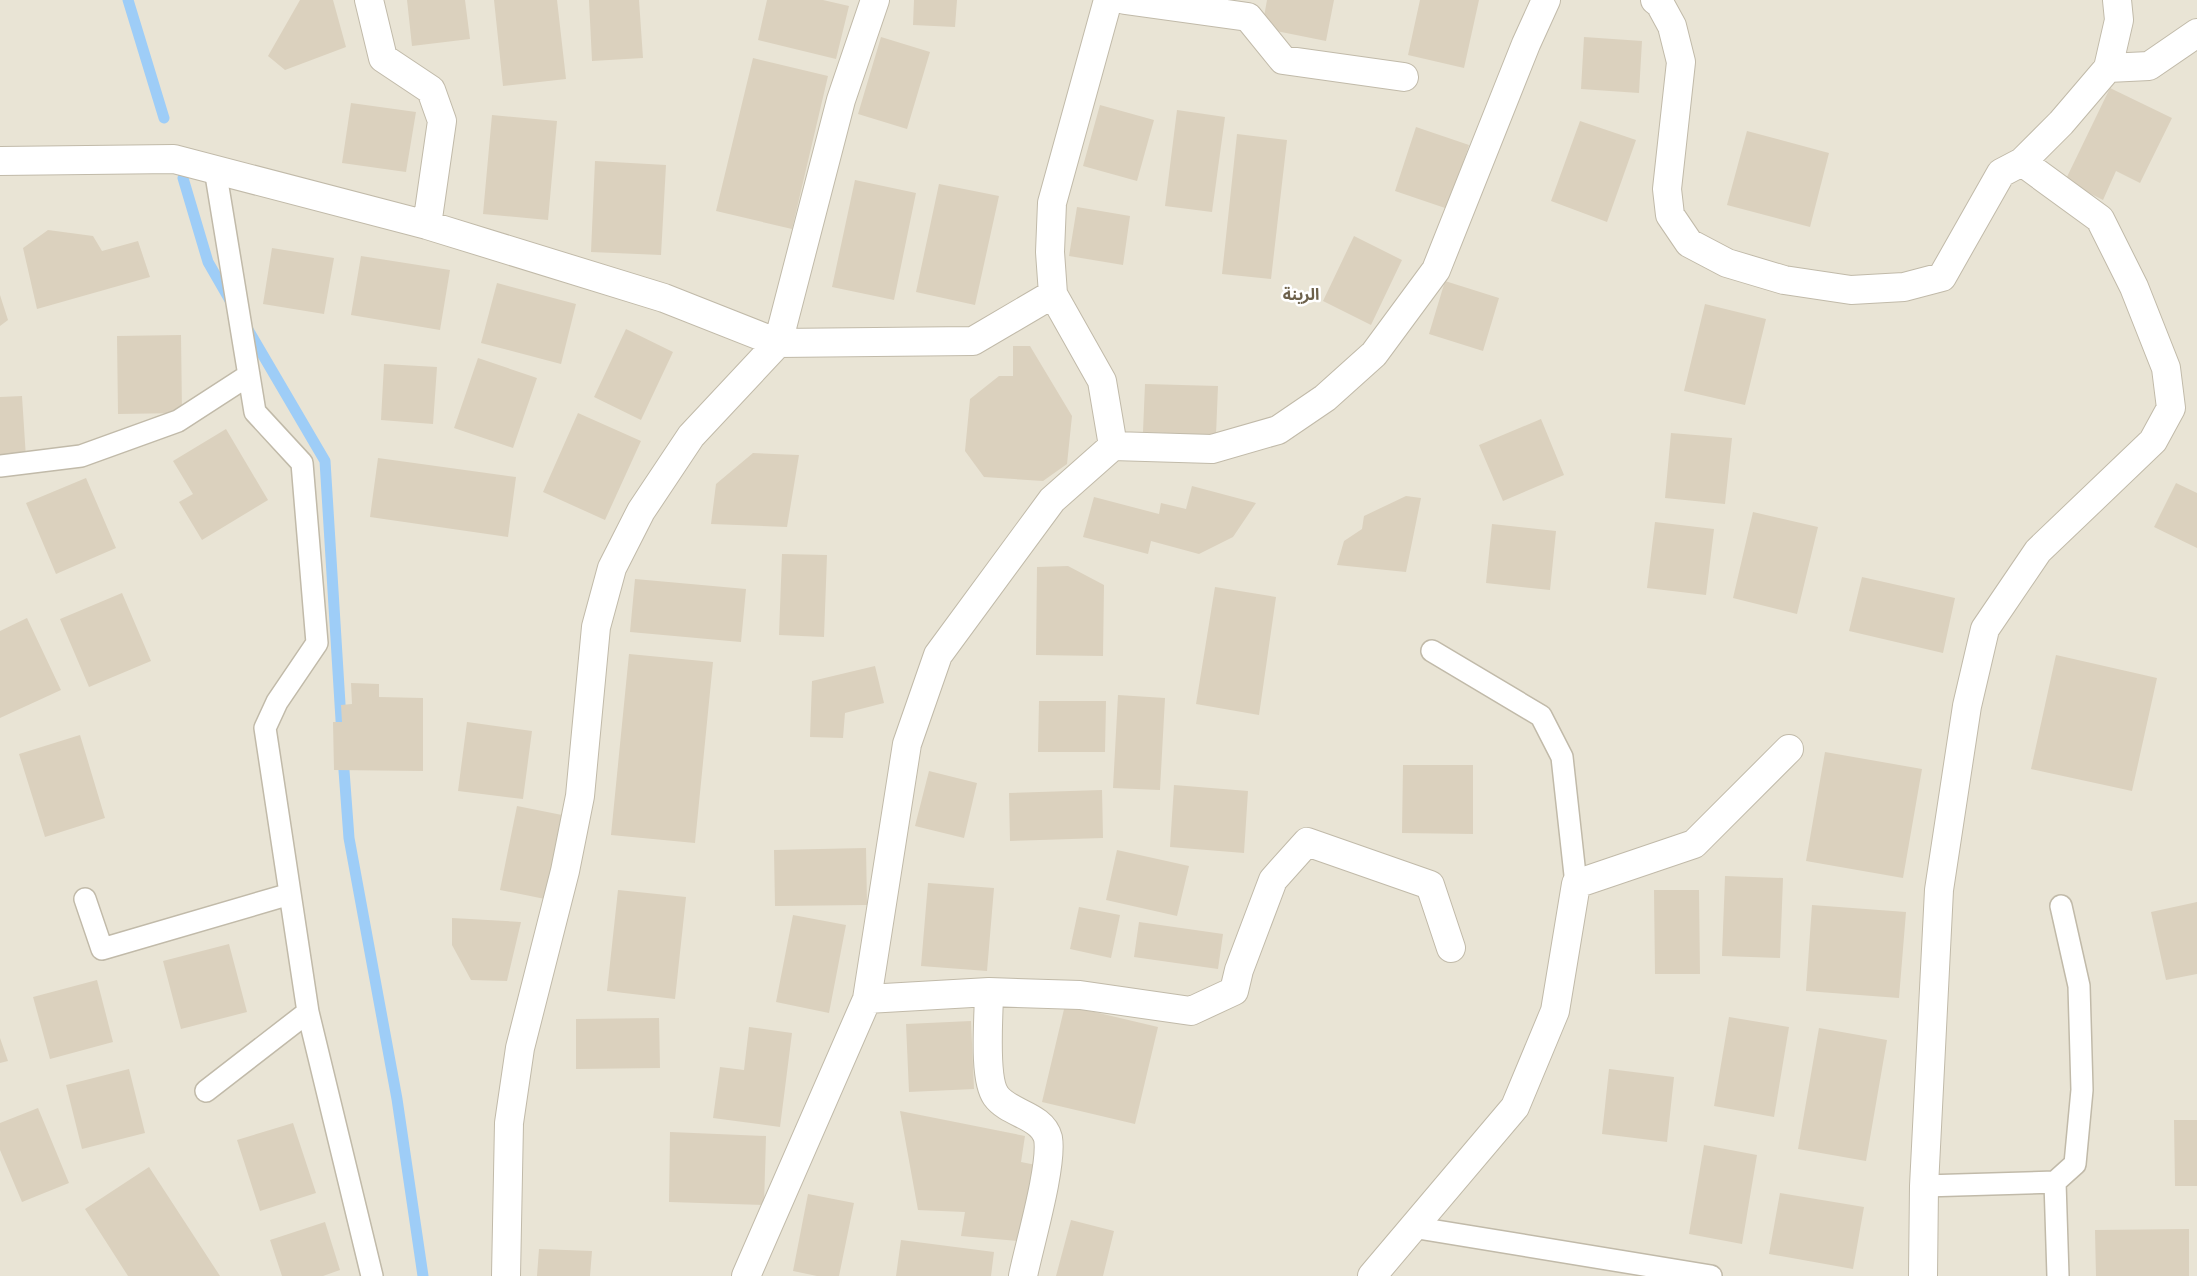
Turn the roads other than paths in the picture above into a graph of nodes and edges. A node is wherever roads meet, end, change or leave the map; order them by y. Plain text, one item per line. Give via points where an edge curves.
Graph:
1 (369, 0) edge
2 (874, 0) edge
3 (1108, 0) edge
4 (1125, 0) edge
5 (1546, 0) edge
6 (1655, 0) edge
7 (2117, 0) edge
8 (2197, 33) edge
9 (2108, 68) junction
10 (1404, 77) dead end
11 (0, 160) edge
12 (2022, 162) junction
13 (215, 169) junction
14 (426, 225) junction
15 (1053, 294) junction
16 (778, 343) junction
17 (249, 375) junction
18 (1113, 446) junction
19 (0, 466) edge
20 (1432, 651) dead end
21 (1789, 749) dead end
22 (1576, 884) junction
23 (290, 894) junction
24 (85, 899) dead end
25 (2061, 906) dead end
26 (1451, 948) dead end
27 (989, 992) junction
28 (867, 999) junction
29 (308, 1012) junction
30 (206, 1092) dead end
31 (2055, 1182) junction
32 (1924, 1186) junction
33 (1412, 1227) junction
34 (372, 1276) edge
35 (506, 1276) edge
36 (746, 1276) edge
37 (1023, 1276) edge
38 (1372, 1276) edge
39 (1711, 1276) edge
40 (1922, 1276) edge
41 (2058, 1276) edge

1 - 14 street via 383,58 431,90 442,121
2 - 16 street via 841,100
3 - 15 street via 1052,203 1050,252
4 - 10 street via 1248,17 1283,60
5 - 18 street via 1436,270 1374,354 1325,398 1278,430 1212,449
6 - 12 street via 1672,26 1681,62 1668,189 1670,215 1689,242 1727,263 1784,280 1851,290 1904,287 1942,277 2001,173
7 - 9 street via 2119,20
8 - 9 street via 2149,66
9 - 12 street
11 - 13 street via 174,159
12 - 32 street via 2100,219 2134,287 2166,368 2171,408 2153,442 2038,551 1985,628 1967,706 1939,890
13 - 14 street
13 - 17 lane
14 - 16 street via 664,298
15 - 16 street via 973,341
15 - 18 street via 1102,381
16 - 35 street via 691,436 642,511 612,568 596,627 580,796 565,871 520,1048 509,1123
17 - 19 lane via 178,421 81,456
17 - 23 lane via 256,412 302,463 317,643 277,702 265,728
18 - 28 street via 1052,500 938,656 907,744
20 - 22 lane via 1541,716 1562,757
21 - 22 street via 1694,844
22 - 33 street via 1555,1011 1515,1107
23 - 24 lane via 102,950
23 - 29 lane
25 - 31 lane via 2079,986 2082,1090 2075,1164
26 - 27 street via 1430,885 1307,842 1273,880 1239,970 1234,992 1191,1011 1080,995
27 - 28 street
27 - 37 street via 989,1078 996,1096 1008,1109 1028,1116 1048,1137 1048,1161
28 - 36 street
29 - 30 lane
29 - 34 lane
31 - 32 lane
31 - 41 lane
32 - 40 street
33 - 38 street
33 - 39 lane

